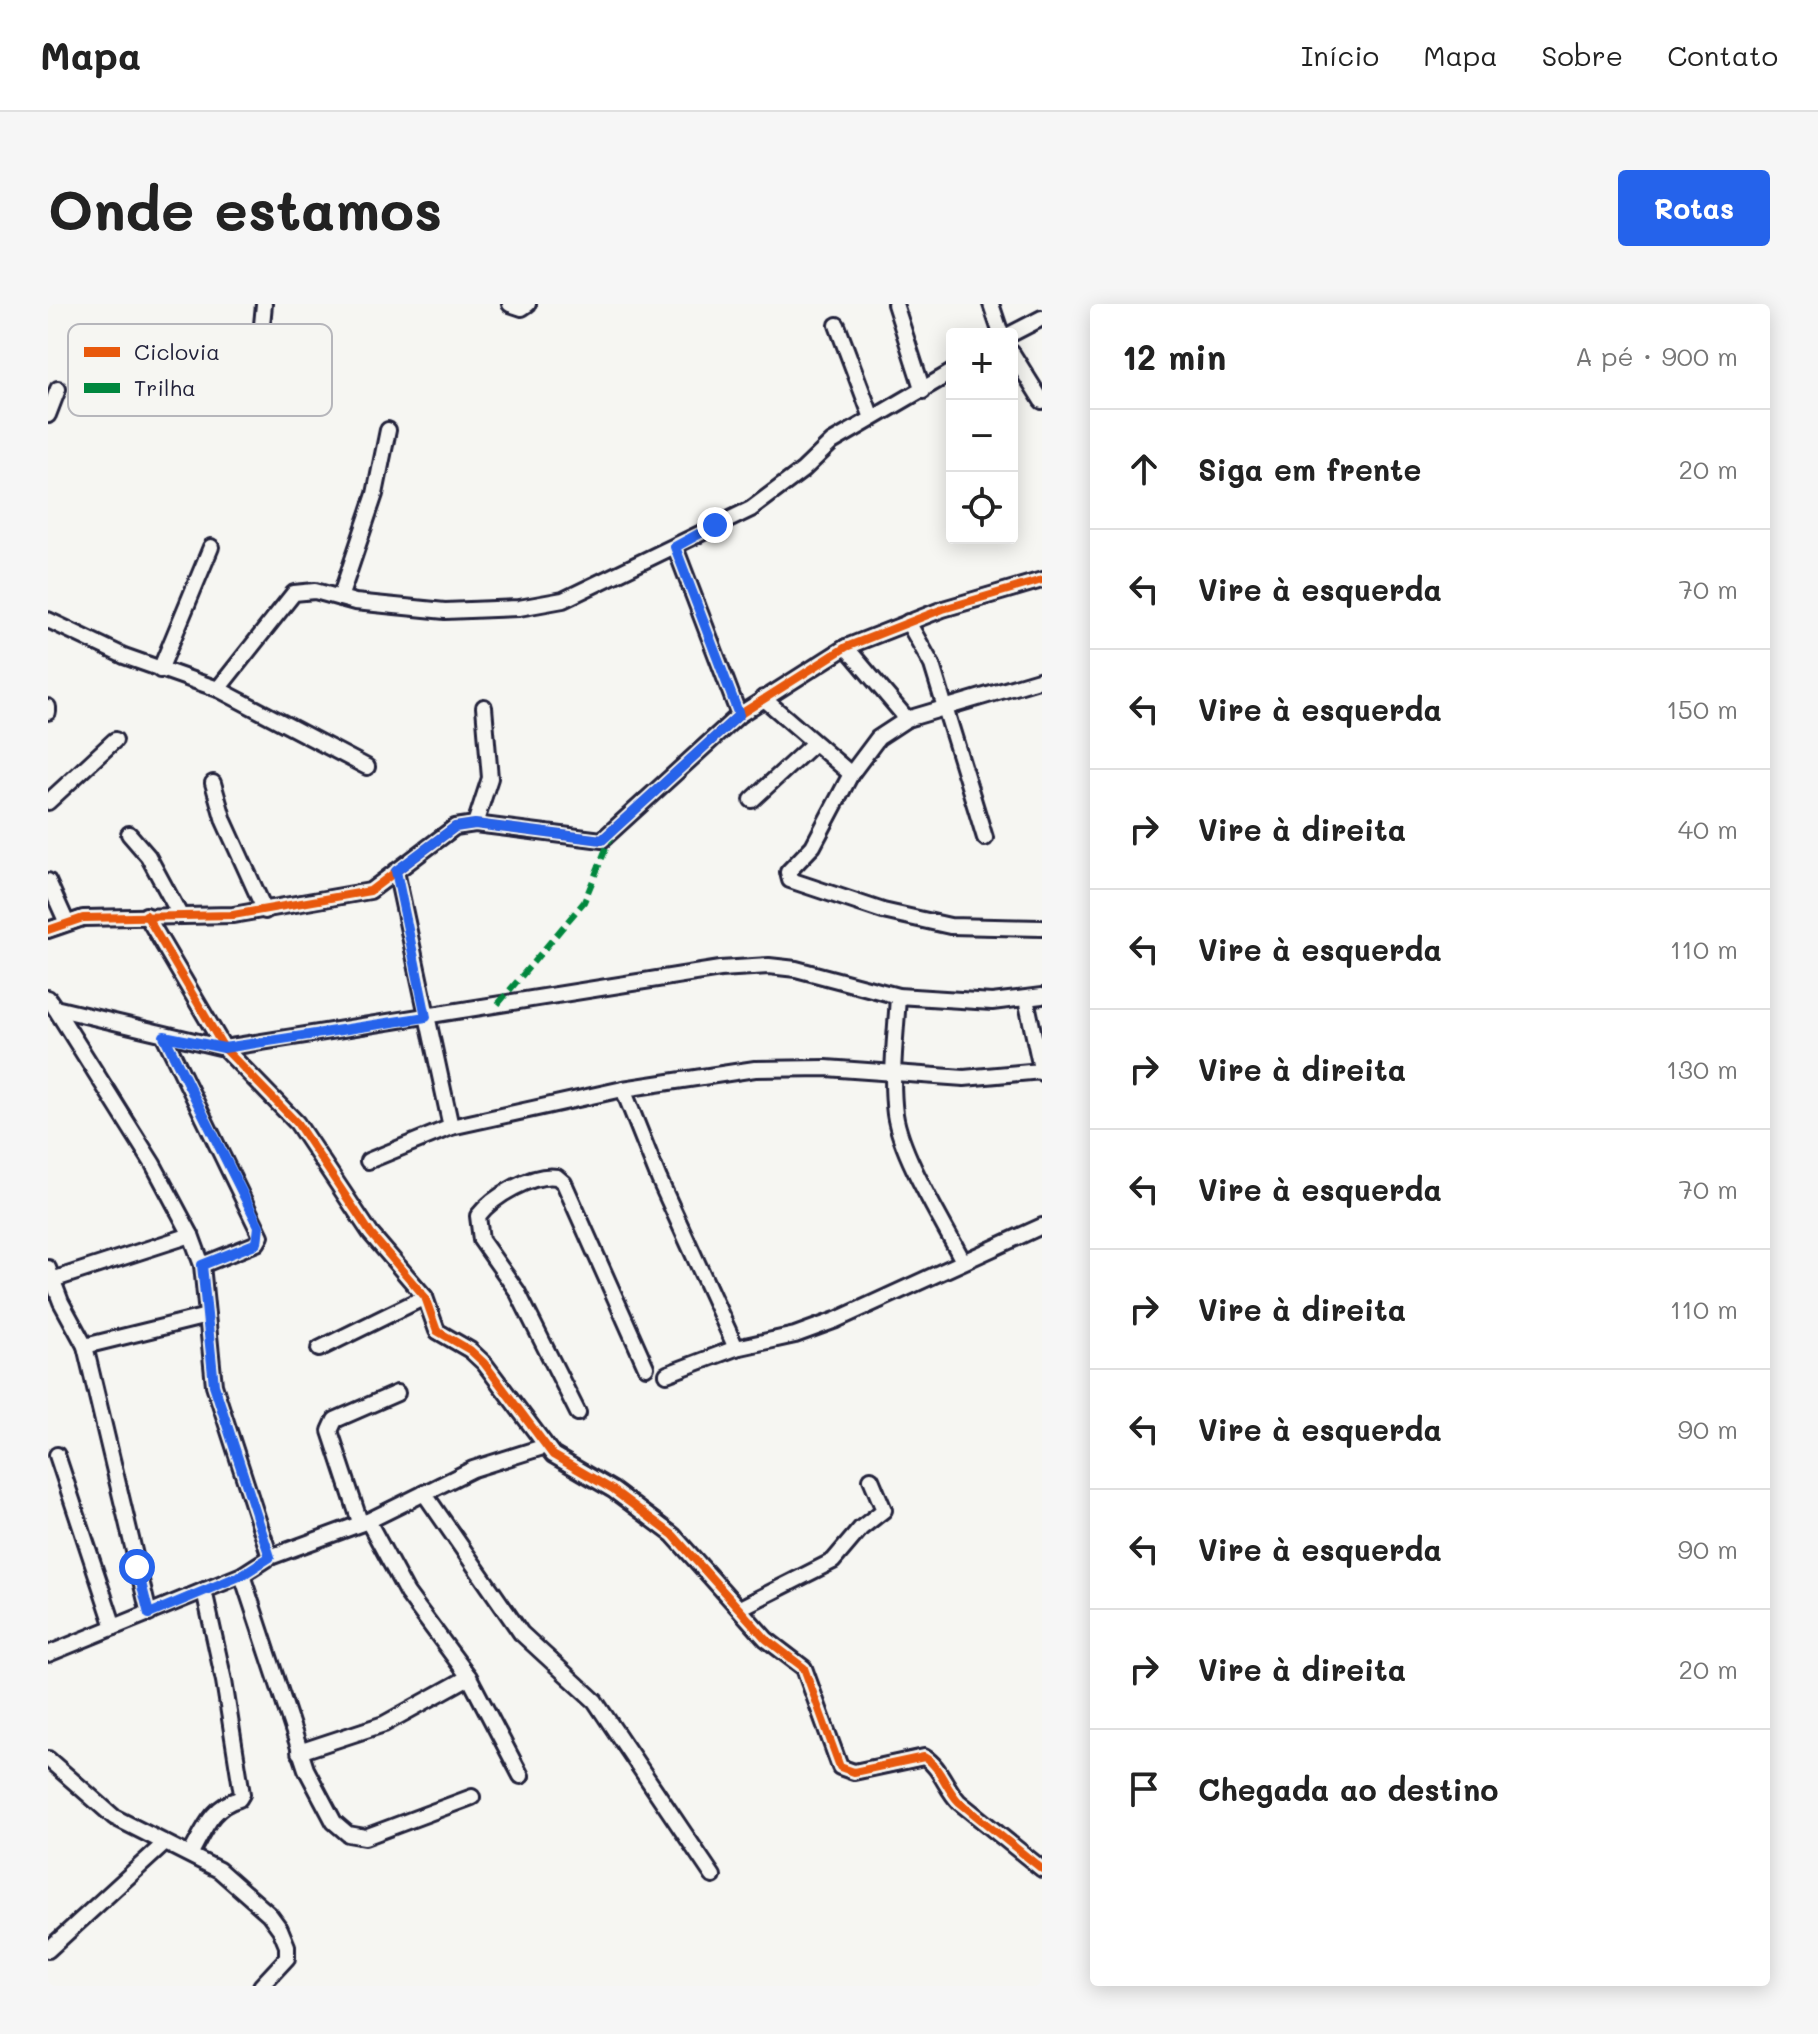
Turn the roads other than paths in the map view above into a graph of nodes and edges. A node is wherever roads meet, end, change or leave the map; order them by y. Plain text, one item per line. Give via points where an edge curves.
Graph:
1 (264, 304) edge
2 (510, 304) edge
3 (528, 304) edge
4 (895, 304) edge
5 (991, 304) edge
6 (1042, 318) edge
7 (262, 324) edge
8 (837, 325) dead end
9 (999, 328) edge
10 (1018, 330) edge
11 (1018, 363) edge
12 (946, 376) edge
13 (58, 389) dead end
14 (923, 391) junction
15 (1042, 401) edge
16 (48, 415) edge
17 (872, 418) junction
18 (388, 430) dead end
19 (211, 547) dead end
20 (675, 547) junction
21 (1042, 580) edge
22 (340, 598) junction
23 (48, 620) edge
24 (908, 622) junction
25 (846, 647) junction
26 (160, 670) junction
27 (1042, 679) edge
28 (218, 689) junction
29 (763, 698) junction
30 (946, 706) junction
31 (484, 707) dead end
32 (739, 715) junction
33 (907, 719) junction
34 (115, 740) dead end
35 (814, 743) junction
36 (367, 767) dead end
37 (851, 774) junction
38 (213, 783) dead end
39 (752, 800) dead end
40 (48, 802) edge
41 (475, 824) junction
42 (129, 834) dead end
43 (985, 838) dead end
44 (396, 871) junction
45 (48, 881) edge
46 (265, 911) junction
47 (146, 915) junction
48 (180, 915) junction
49 (66, 921) junction
50 (1042, 928) edge
51 (48, 930) edge
52 (898, 996) junction
53 (1042, 996) edge
54 (1026, 999) junction
55 (52, 1003) edge
56 (426, 1017) junction
57 (164, 1036) junction
58 (224, 1048) junction
59 (1042, 1072) edge
60 (893, 1075) junction
61 (623, 1089) junction
62 (451, 1127) junction
63 (368, 1161) dead end
64 (1042, 1226) edge
65 (191, 1235) junction
66 (963, 1261) junction
67 (202, 1265) junction
68 (50, 1274) edge
69 (425, 1297) junction
70 (54, 1306) edge
71 (207, 1316) junction
72 (85, 1346) junction
73 (736, 1348) junction
74 (319, 1349) dead end
75 (646, 1367) dead end
76 (667, 1374) dead end
77 (397, 1393) dead end
78 (578, 1413) dead end
79 (546, 1446) junction
80 (57, 1455) dead end
81 (871, 1479) dead end
82 (424, 1493) junction
83 (364, 1522) junction
84 (270, 1557) junction
85 (242, 1575) junction
86 (204, 1590) junction
87 (740, 1608) junction
88 (149, 1614) junction
89 (114, 1627) junction
90 (48, 1654) edge
91 (469, 1677) junction
92 (299, 1752) junction
93 (48, 1759) edge
94 (521, 1776) dead end
95 (472, 1797) dead end
96 (165, 1843) junction
97 (191, 1853) junction
98 (1042, 1869) edge
99 (713, 1876) dead end
100 (48, 1950) edge
101 (261, 1986) edge

1 - 7 street
2 - 3 street
4 - 14 street
5 - 9 street
6 - 10 street
8 - 17 street
11 - 15 street
12 - 14 street
13 - 16 street
14 - 17 street
17 - 20 street via 832,442 751,509
18 - 22 street via 375,494
19 - 26 street
20 - 22 street via 581,593 519,608 421,610
20 - 32 street
21 - 24 street
22 - 28 street via 315,591 294,593
23 - 26 street
24 - 25 street
24 - 30 street via 932,665
25 - 29 street
25 - 33 street
26 - 28 street
27 - 30 street
28 - 36 street
29 - 32 street
29 - 35 street
30 - 33 street
30 - 43 street
31 - 41 street via 490,778
32 - 41 street via 602,840
33 - 37 street via 878,738
34 - 40 street
35 - 37 street
35 - 39 street
37 - 50 street via 813,846 788,872 790,880 883,911 950,926
38 - 46 street via 224,821
41 - 44 street via 455,827
42 - 48 street via 148,856
44 - 46 street via 370,891
44 - 56 street
45 - 49 street
46 - 48 street
47 - 48 street
47 - 49 street
47 - 58 street
49 - 51 street
52 - 54 street
52 - 56 street via 769,966 720,969
52 - 60 street
53 - 54 street
54 - 59 street
55 - 57 street
55 - 65 street
56 - 58 street
56 - 62 street
57 - 58 street
57 - 67 street via 261,1236 257,1243
58 - 69 street via 297,1123 371,1234
59 - 60 street via 983,1078
60 - 61 street via 826,1068 755,1069
60 - 66 street via 896,1117 908,1152
61 - 62 street
61 - 73 street
62 - 63 street
64 - 66 street
65 - 67 street
65 - 68 street
66 - 73 street via 836,1320
67 - 71 street
68 - 70 street
69 - 74 street
69 - 79 street via 437,1331 484,1363
70 - 72 street
71 - 72 street
71 - 84 street via 214,1385
72 - 88 street
73 - 76 street
75 - 78 street via 564,1183 557,1177 539,1177 491,1201 478,1216 481,1240 517,1291
77 - 83 street via 335,1420 330,1431
79 - 82 street via 473,1469
79 - 87 street via 673,1535
80 - 89 street
81 - 87 street via 884,1510 841,1554
82 - 83 street
82 - 99 street via 521,1633 595,1701
83 - 84 street
83 - 91 street via 407,1593
84 - 85 street
85 - 86 street
85 - 92 street
86 - 88 street
86 - 97 street via 242,1794 217,1809
87 - 98 street via 766,1639 804,1668 840,1767 854,1772 924,1757 959,1802
88 - 89 street
89 - 90 street
91 - 92 street via 384,1724
91 - 94 street
92 - 95 street via 334,1822 348,1834 365,1837
93 - 96 street via 114,1817
96 - 97 street
96 - 100 street
97 - 101 street via 219,1870 280,1929 287,1958

